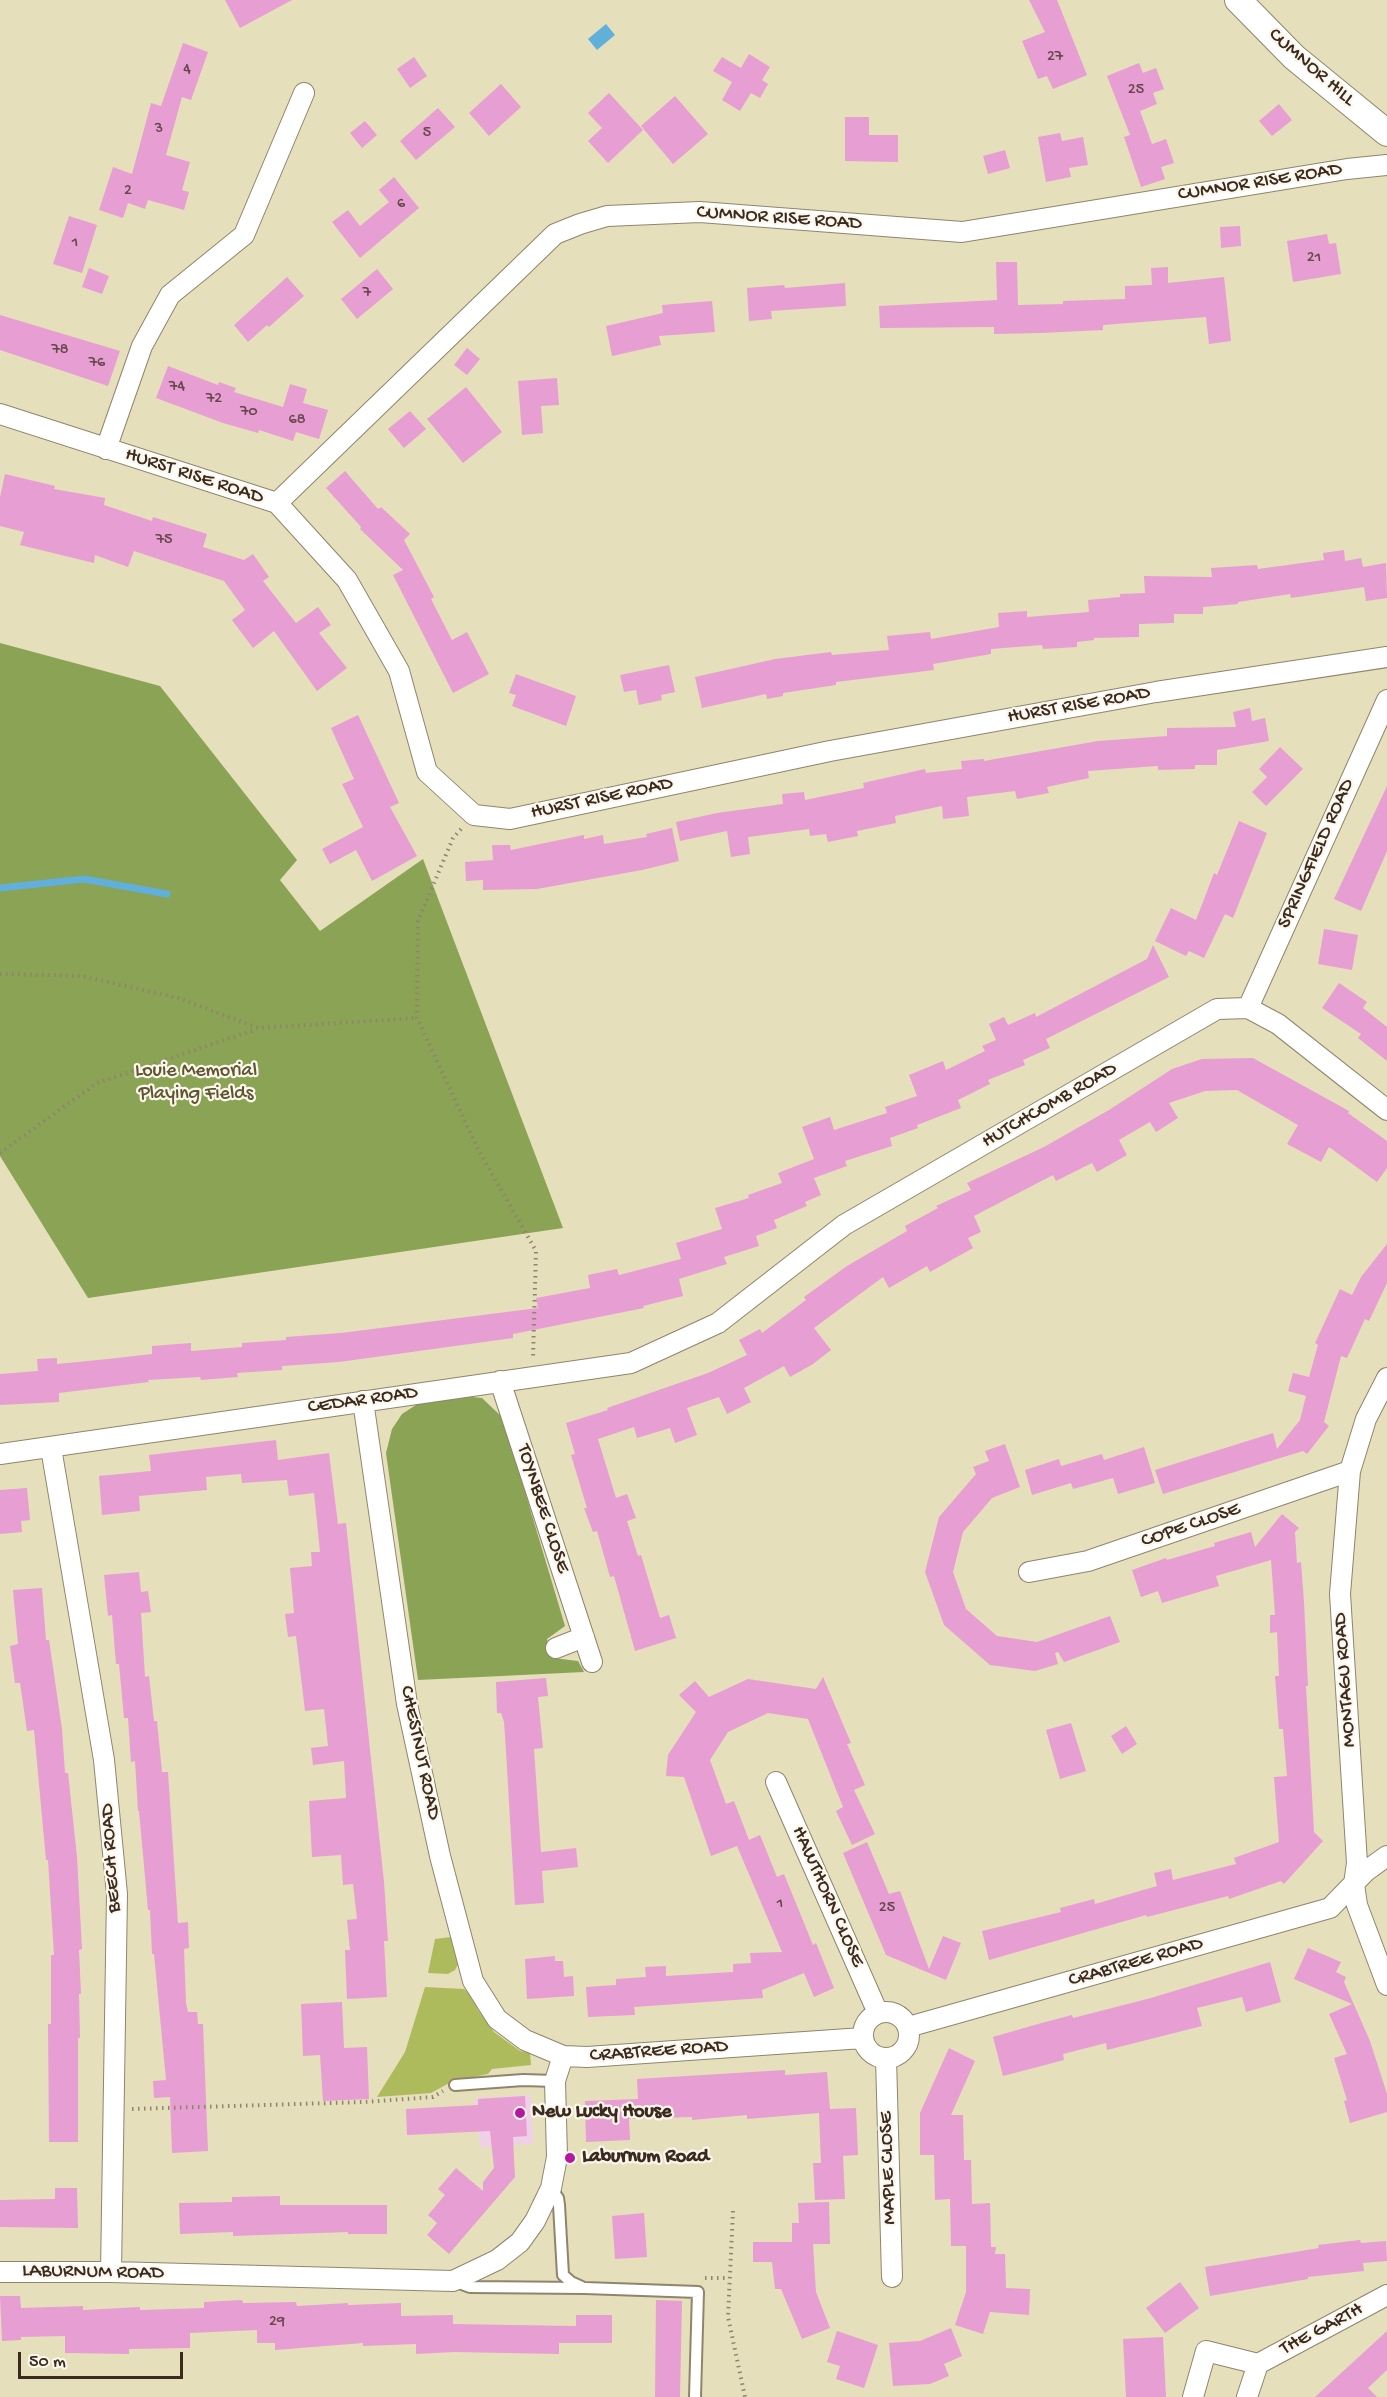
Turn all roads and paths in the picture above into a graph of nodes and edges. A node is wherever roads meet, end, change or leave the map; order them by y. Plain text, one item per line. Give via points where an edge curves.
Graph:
1 (1238, 0) edge
2 (304, 93) dead end
3 (1387, 133) edge
4 (1387, 165) edge
5 (0, 414) edge
6 (106, 449) junction
7 (277, 503) junction
8 (1387, 657) edge
9 (1387, 700) edge
10 (474, 815) junction
11 (0, 974) edge
12 (1248, 1008) junction
13 (417, 1018) junction
14 (258, 1028) junction
15 (1387, 1110) edge
16 (0, 1153) edge
17 (718, 1323) joint
18 (532, 1377) junction
19 (1387, 1378) edge
20 (500, 1382) junction
21 (363, 1401) junction
22 (51, 1448) junction
23 (0, 1454) edge
24 (1350, 1471) junction
25 (1029, 1572) dead end
26 (584, 1637) junction
27 (556, 1648) dead end
28 (592, 1662) dead end
29 (776, 1782) dead end
30 (1387, 1856) edge
31 (1354, 1884) junction
32 (1387, 1985) edge
33 (878, 2013) junction
34 (908, 2027) junction
35 (863, 2038) junction
36 (563, 2056) junction
37 (886, 2058) junction
38 (555, 2080) junction
39 (455, 2085) joint
40 (113, 2109) junction
41 (551, 2188) junction
42 (733, 2211) dead end
43 (0, 2272) edge
44 (111, 2272) junction
45 (892, 2277) dead end
46 (453, 2281) junction
47 (585, 2288) junction
48 (1387, 2295) edge
49 (1258, 2364) junction
50 (695, 2397) edge
51 (745, 2397) edge
52 (1193, 2397) edge
53 (1247, 2397) edge

1 - 3 street, CUMNOR HILL via 1294,57
2 - 6 street via 244,235 170,296 142,346
4 - 7 street, CUMNOR RISE ROAD via 962,232 700,212 607,216 580,224 555,234
5 - 6 street, HURST RISE ROAD
6 - 7 street, HURST RISE ROAD
7 - 10 street, HURST RISE ROAD via 347,580 399,671 427,772
8 - 10 street, HURST RISE ROAD via 1156,692 830,751 510,819
9 - 12 street, SPRINGFIELD ROAD
10 - 13 path via 453,838 418,921
11 - 14 path via 82,976 178,998
12 - 15 street, HUTCHCOMB ROAD via 1278,1024
12 - 17 street, HUTCHCOMB ROAD via 1217,1009 844,1225
13 - 14 path
13 - 18 path via 478,1149 536,1251
14 - 16 path via 97,1083
17 - 18 street, CEDAR ROAD via 631,1363
18 - 20 street, CEDAR ROAD
19 - 24 street, MONTAGU ROAD via 1366,1419
20 - 21 street, CEDAR ROAD
20 - 26 street, TOYNBEE CLOSE
21 - 22 street, CEDAR ROAD
21 - 36 street, CHESTNUT ROAD via 407,1704 440,1856 473,1981 497,2019 525,2040
22 - 23 street, CEDAR ROAD
22 - 40 street, BEECH ROAD via 104,1760 117,1894
24 - 25 street, COPE CLOSE via 1088,1561
24 - 31 street, MONTAGU ROAD via 1340,1594 1358,1863
26 - 27 street
26 - 28 street, TOYNBEE CLOSE
29 - 33 street, HAWTHORN CLOSE
30 - 31 street, CRABTREE ROAD
31 - 32 street, MONTAGU ROAD via 1357,1905
31 - 34 street, CRABTREE ROAD via 1330,1908 1312,1914
33 - 34 street via 896,2013
33 - 35 street via 866,2023
34 - 37 street via 910,2038 905,2049
35 - 36 street, CRABTREE ROAD
35 - 37 street via 870,2052
36 - 38 street, LABURNUM ROAD
37 - 45 street, MAPLE CLOSE
38 - 39 lane
38 - 41 street, LABURNUM ROAD via 557,2157
39 - 40 path via 434,2097 277,2106
40 - 44 street, BEECH ROAD
41 - 46 street, LABURNUM ROAD via 520,2242 497,2260
41 - 47 lane via 559,2205 563,2275
42 - 51 path via 728,2317
43 - 44 street, LABURNUM ROAD
44 - 46 street, LABURNUM ROAD
46 - 47 lane via 470,2287
47 - 50 lane via 698,2292
48 - 49 street, THE GARTH
49 - 52 street, THE GARTH via 1206,2352
49 - 53 street, THE GARTH

